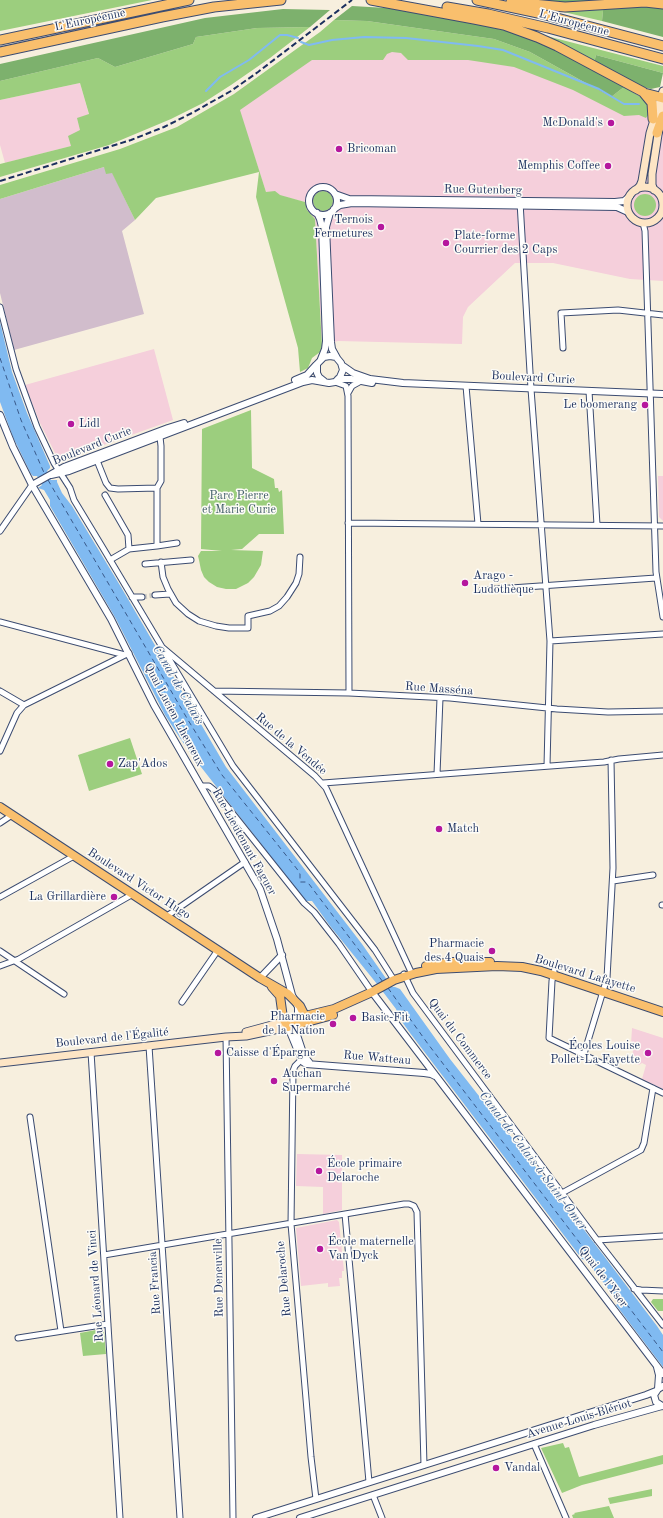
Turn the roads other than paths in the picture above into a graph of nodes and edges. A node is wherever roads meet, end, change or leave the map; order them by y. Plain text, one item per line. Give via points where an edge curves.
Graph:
1 (189, 0) edge
2 (281, 0) edge
3 (371, 0) edge
4 (383, 0) edge
5 (477, 0) edge
6 (501, 0) edge
7 (663, 4) edge
8 (0, 40) edge
9 (661, 46) edge
10 (0, 52) edge
11 (660, 58) edge
12 (643, 92) junction
13 (662, 96) edge
14 (663, 116) edge
15 (653, 119) junction
16 (658, 133) junction
17 (636, 190) junction
18 (654, 190) junction
19 (335, 194) junction
20 (630, 196) junction
21 (662, 198) edge
22 (520, 203) junction
23 (332, 211) junction
24 (628, 212) junction
25 (662, 212) edge
26 (317, 213) junction
27 (643, 223) junction
28 (0, 308) edge
29 (648, 313) junction
30 (663, 315) edge
31 (563, 348) dead end
32 (321, 358) junction
33 (337, 358) junction
34 (317, 365) junction
35 (343, 366) junction
36 (337, 380) junction
37 (324, 381) junction
38 (362, 381) junction
39 (403, 383) junction
40 (466, 386) junction
41 (531, 389) junction
42 (589, 391) junction
43 (650, 394) junction
44 (663, 394) edge
45 (348, 396) junction
46 (0, 415) edge
47 (159, 434) junction
48 (96, 458) junction
49 (60, 472) junction
50 (32, 485) junction
51 (158, 488) junction
52 (106, 495) dead end
53 (348, 522) junction
54 (478, 524) junction
55 (541, 524) junction
56 (597, 525) junction
57 (654, 526) junction
58 (663, 526) edge
59 (0, 531) edge
60 (177, 544) dead end
61 (157, 546) junction
62 (129, 549) junction
63 (300, 557) dead end
64 (110, 560) junction
65 (191, 560) dead end
66 (161, 562) junction
67 (145, 564) dead end
68 (656, 578) junction
69 (546, 586) junction
70 (482, 590) dead end
71 (170, 594) junction
72 (155, 595) tunnel mouth
73 (132, 597) junction
74 (142, 597) tunnel mouth
75 (663, 617) edge
76 (0, 622) edge
77 (663, 634) edge
78 (550, 641) junction
79 (159, 645) junction
80 (127, 654) junction
81 (0, 691) edge
82 (214, 691) junction
83 (349, 693) junction
84 (440, 698) junction
85 (24, 705) junction
86 (549, 708) junction
87 (663, 711) edge
88 (0, 751) edge
89 (663, 755) edge
90 (610, 760) junction
91 (547, 766) junction
92 (437, 774) junction
93 (323, 783) junction
94 (201, 786) junction
95 (0, 808) edge
96 (12, 815) junction
97 (0, 823) edge
98 (74, 856) junction
99 (245, 862) junction
100 (653, 875) dead end
101 (613, 881) junction
102 (133, 894) junction
103 (0, 897) edge
104 (167, 916) junction
105 (218, 950) junction
106 (0, 951) edge
107 (282, 955) junction
108 (15, 961) junction
109 (0, 966) edge
110 (408, 973) junction
111 (553, 973) junction
112 (262, 979) junction
113 (394, 980) junction
114 (604, 990) junction
115 (372, 992) junction
116 (64, 994) dead end
117 (296, 1001) junction
118 (182, 1002) dead end
119 (663, 1007) edge
120 (663, 1012) edge
121 (292, 1021) junction
122 (226, 1037) junction
123 (150, 1046) junction
124 (91, 1052) junction
125 (584, 1054) junction
126 (303, 1058) junction
127 (0, 1062) edge
128 (436, 1077) junction
129 (653, 1088) junction
130 (663, 1093) edge
131 (30, 1117) dead end
132 (562, 1193) junction
133 (345, 1214) junction
134 (291, 1224) junction
135 (229, 1234) junction
136 (663, 1236) edge
137 (597, 1240) junction
138 (162, 1245) junction
139 (104, 1255) junction
140 (634, 1289) junction
141 (663, 1291) edge
142 (108, 1324) junction
143 (663, 1325) edge
144 (61, 1331) junction
145 (18, 1338) dead end
146 (656, 1366) junction
147 (663, 1374) edge
148 (659, 1388) edge
149 (662, 1406) edge
150 (498, 1442) junction
151 (534, 1444) junction
152 (502, 1454) junction
153 (424, 1465) junction
154 (370, 1482) junction
155 (373, 1495) junction
156 (316, 1499) junction
157 (325, 1510) junction
158 (120, 1518) edge
159 (180, 1518) edge
160 (233, 1518) edge
161 (256, 1518) edge
162 (300, 1518) edge
163 (382, 1518) edge
164 (566, 1518) edge

1 - 8 highway, L'Européenne
2 - 10 highway, L'Européenne via 221,6
3 - 12 highway via 504,25 528,33
4 - 11 highway, L'Européenne via 488,14
5 - 9 highway, L'Européenne
6 - 7 highway via 565,7 645,2
12 - 13 highway
12 - 15 highway via 652,103
13 - 15 main road
13 - 16 main road
14 - 16 highway
15 - 17 main road via 642,181
16 - 18 main road via 652,178
17 - 18 main road
17 - 20 main road
18 - 21 main road
19 - 22 street, Rue Gutenberg via 349,199
19 - 23 street via 337,201
19 - 26 street via 324,187 313,192 310,205
20 - 22 street, Rue Gutenberg via 624,201 615,202
20 - 24 main road
21 - 25 main road
22 - 23 street, Rue Gutenberg via 352,203 340,205
22 - 24 street, Rue Gutenberg via 617,207
22 - 41 street
23 - 26 street via 323,215
23 - 33 street via 326,227 331,342
24 - 27 main road via 634,219
25 - 27 main road via 653,221
26 - 32 street via 322,227 326,342
27 - 29 street
28 - 49 street via 26,400 43,441
29 - 30 street
29 - 31 street via 611,310 561,313
29 - 43 street
32 - 33 street
32 - 34 street
33 - 35 street
34 - 37 street via 317,374
34 - 47 street, Boulevard Curie via 302,378
35 - 36 street
35 - 39 street, Boulevard Curie via 370,379
36 - 37 street via 329,383
36 - 38 street, Boulevard Curie
36 - 45 street via 346,386
37 - 47 street, Boulevard Curie via 303,382
38 - 39 street, Boulevard Curie
38 - 45 street via 352,386
39 - 40 street, Boulevard Curie
40 - 41 street, Boulevard Curie
40 - 54 street
41 - 42 street, Boulevard Curie
41 - 55 street
42 - 43 street, Boulevard Curie
42 - 56 street
43 - 44 street, Boulevard Curie
43 - 57 street
45 - 53 street
46 - 50 street, Quai Lucien Lheureux
47 - 48 street, Boulevard Curie
47 - 51 street via 161,481
48 - 49 street, Boulevard Curie
48 - 51 street via 107,485 112,488
49 - 50 street, Boulevard Curie
49 - 64 street
50 - 59 street
50 - 80 street, Quai Lucien Lheureux via 103,605
51 - 61 street
52 - 62 street via 128,533
53 - 54 street
53 - 83 street
54 - 55 street
55 - 56 street
55 - 69 street
56 - 57 street
57 - 58 street
57 - 68 street
60 - 61 street
61 - 62 street
62 - 64 street
63 - 71 street via 299,574 287,597 270,611 248,616 248,628 220,627 199,621 182,609
64 - 73 street
65 - 66 street
66 - 67 street
66 - 71 street via 164,581
68 - 69 street
68 - 75 street
69 - 70 street
69 - 78 street
71 - 72 street
73 - 74 street
73 - 79 street
76 - 80 street
77 - 78 street
78 - 86 street
79 - 82 street, Rue de la Vendée
79 - 113 street via 237,772 375,950
80 - 85 street
80 - 94 street, Quai Lucien Lheureux
81 - 85 street
82 - 83 street, Rue Masséna
82 - 93 street, Rue de la Vendée
83 - 84 street, Rue Masséna
84 - 86 street, Rue Masséna
84 - 92 street
85 - 88 street via 17,713
86 - 87 street, Rue Masséna via 608,712
86 - 91 street
89 - 90 street
90 - 91 street
90 - 101 street
91 - 92 street
92 - 93 street
93 - 110 street, Rue de la Vendée via 340,816
94 - 99 street, Rue Lieutenant Faguer
94 - 115 street, Quai Lucien Lheureux via 209,786 214,790 304,903 314,912
95 - 96 main road, Boulevard Victor Hugo
96 - 97 street
96 - 98 main road, Boulevard Victor Hugo
98 - 102 main road, Boulevard Victor Hugo
98 - 103 street
99 - 104 street
99 - 107 street, Rue Lieutenant Faguer via 263,896
100 - 101 street
101 - 114 street
102 - 104 main road, Boulevard Victor Hugo
102 - 108 street
104 - 105 main road, Boulevard Victor Hugo
105 - 112 main road, Boulevard Victor Hugo
105 - 118 street
106 - 108 street
107 - 112 street
107 - 117 street, Rue Lieutenant Faguer via 291,992
108 - 109 street
108 - 116 street
110 - 111 main road, Boulevard Lafayette via 436,964 477,962 529,964
110 - 113 main road, Boulevard Lafayette
110 - 132 street, Quai du Commerce via 413,993
111 - 114 main road, Boulevard Lafayette
111 - 125 street via 549,1038
112 - 117 main road, Boulevard Victor Hugo
112 - 121 main road, Boulevard Victor Hugo via 279,993
113 - 115 main road, Boulevard Lafayette
114 - 119 main road, Boulevard Lafayette
114 - 120 main road, Boulevard Lafayette
114 - 125 street
115 - 121 main road, Boulevard de l'Égalité via 334,1009
115 - 121 main road, Boulevard de l'Égalité via 357,1004 338,1013
115 - 128 street, Quai de l'Yser
117 - 121 main road, Boulevard Victor Hugo
121 - 122 main road, Boulevard de l'Égalité
121 - 126 street
122 - 123 main road, Boulevard de l'Égalité
122 - 135 street, Rue Deneuville
123 - 124 main road, Boulevard de l'Égalité
123 - 138 street, Rue Francia
124 - 127 main road, Boulevard de l'Égalité
124 - 139 street, Rue Léonard de Vinci
125 - 129 street
126 - 128 street, Rue Watteau via 314,1064 429,1074
126 - 134 street, Rue Delaroche via 293,1071
128 - 146 street, Quai de l'Yser
129 - 130 street
129 - 132 street via 643,1148
131 - 144 street
132 - 137 street, Quai du Commerce
133 - 134 street
133 - 153 street via 407,1204 414,1206 417,1212
133 - 154 street
134 - 135 street
134 - 156 street, Rue Delaroche
135 - 138 street
135 - 160 street, Rue Deneuville
136 - 137 street
137 - 140 street, Quai du Commerce
138 - 139 street
138 - 159 street, Rue Francia
139 - 142 street, Rue Léonard de Vinci
140 - 141 street
140 - 143 street, Quai du Commerce
142 - 144 street
142 - 158 street, Rue Léonard de Vinci
144 - 145 street
146 - 147 street, Quai de l'Yser
146 - 148 street via 659,1373
148 - 149 street via 655,1399 657,1404
148 - 150 street, Avenue Louis Blériot via 646,1395
149 - 151 street, Avenue Louis Blériot
150 - 152 street
150 - 153 street, Avenue Louis Blériot
151 - 152 street, Avenue Louis Blériot
151 - 164 street
152 - 155 street, Avenue Louis Blériot
153 - 154 street, Avenue Louis Blériot
154 - 155 street
154 - 156 street, Avenue Louis Blériot
155 - 157 street, Avenue Louis Blériot
155 - 163 street
156 - 157 street
156 - 161 street, Avenue Louis Blériot
157 - 162 street, Avenue Louis Blériot

